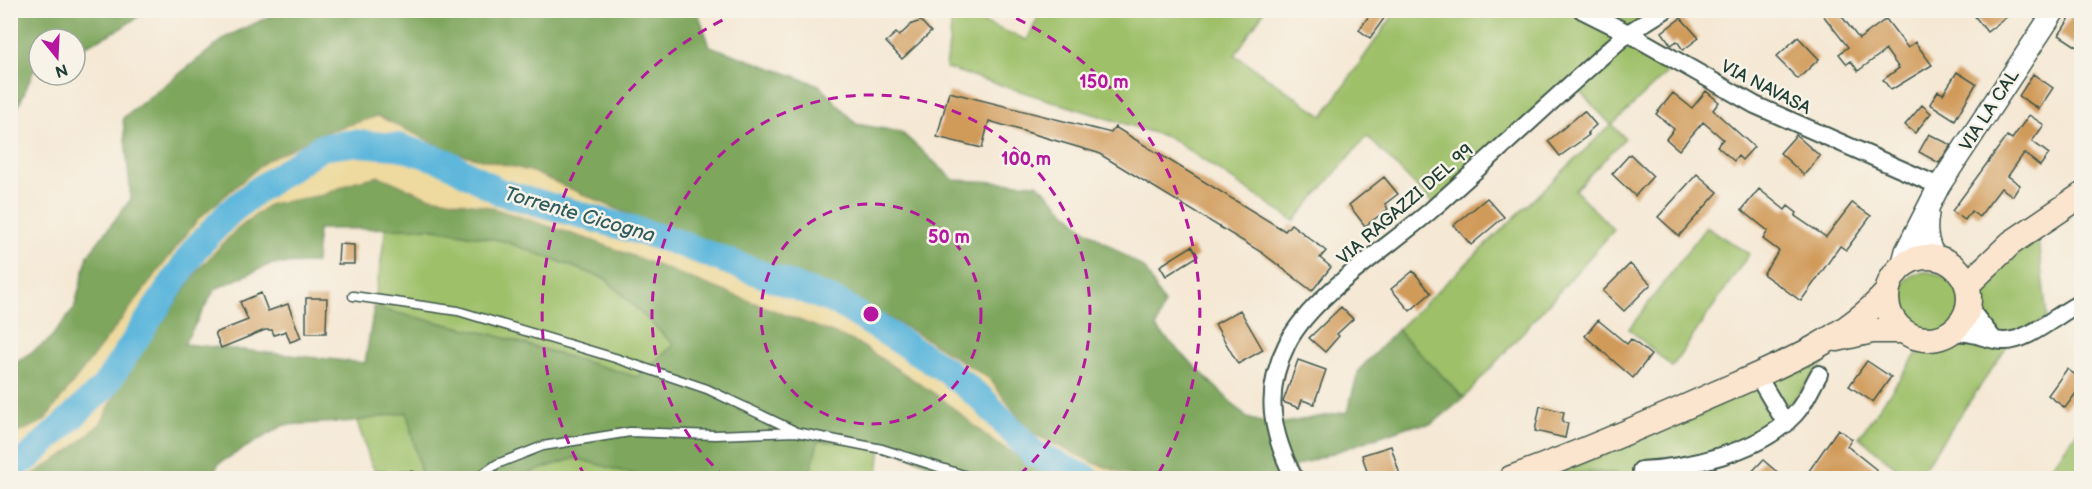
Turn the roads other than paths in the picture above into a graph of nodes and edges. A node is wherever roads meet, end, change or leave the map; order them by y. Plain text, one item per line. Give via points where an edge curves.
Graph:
1 (1582, 10) edge
2 (1665, 10) edge
3 (2055, 10) edge
4 (1628, 33) junction
5 (1939, 186) junction
6 (2082, 195) edge
7 (1928, 211) junction
8 (2011, 243) junction
9 (1942, 260) junction
10 (1902, 266) junction
11 (1887, 292) junction
12 (353, 296) dead end
13 (1967, 296) junction
14 (2082, 302) edge
15 (1902, 331) junction
16 (1949, 334) junction
17 (1995, 340) junction
18 (1821, 343) junction
19 (1819, 374) dead end
20 (1757, 375) junction
21 (1786, 424) junction
22 (796, 432) junction
23 (1641, 470) dead end
24 (358, 478) edge
25 (418, 478) edge
26 (477, 478) edge
27 (973, 478) edge
28 (1294, 478) edge
29 (1511, 478) edge

1 - 4 street, VIA NAVASA
2 - 4 street, VIA RAGAZZI DEL 99
3 - 5 street, VIA LA CAL
4 - 5 street, VIA NAVASA via 1755,105
4 - 28 street, VIA RAGAZZI DEL 99 via 1305,317 1286,345 1273,395 1274,428
5 - 7 street, VIA LA CAL
6 - 8 main road
7 - 9 street, VIA LA CAL via 1929,245
7 - 10 street, VIA LA CAL
8 - 9 main road via 1978,256
8 - 13 main road
9 - 10 main road via 1924,257
9 - 13 main road via 1960,272
10 - 11 main road
11 - 15 main road via 1887,307
11 - 18 main road via 1869,310
12 - 22 lane via 458,311 592,351 707,389
13 - 16 main road via 1961,322
13 - 17 street via 1981,327
14 - 17 street via 2025,336
15 - 16 main road via 1925,339
15 - 18 main road via 1872,331
16 - 17 street via 1972,332
18 - 20 main road
19 - 21 street
20 - 21 street
20 - 29 main road
21 - 23 street via 1711,460 1684,467
22 - 26 lane via 630,432 543,446 497,464
22 - 27 lane via 882,449
24 - 25 lane

